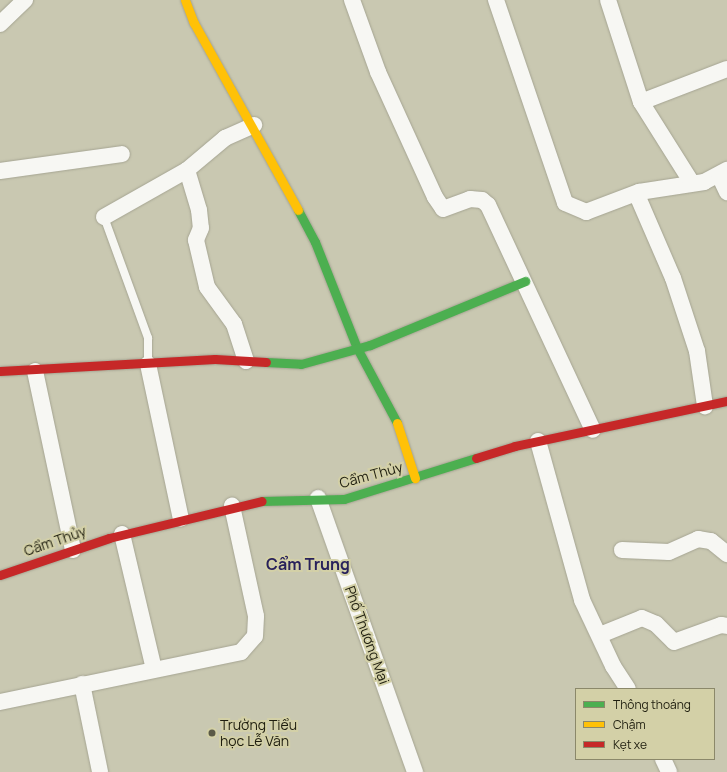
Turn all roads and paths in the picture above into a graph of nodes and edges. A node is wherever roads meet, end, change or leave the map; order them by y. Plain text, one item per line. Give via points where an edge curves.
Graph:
1 (25, 0) edge
2 (185, 0) edge
3 (352, 0) edge
4 (496, 0) edge
5 (608, 0) edge
6 (0, 24) edge
7 (727, 69) edge
8 (641, 102) junction
9 (254, 125) junction
10 (122, 154) dead end
11 (0, 170) edge
12 (187, 170) junction
13 (723, 173) edge
14 (692, 183) junction
15 (727, 192) edge
16 (637, 195) junction
17 (104, 217) joint
18 (525, 281) junction
19 (357, 348) junction
20 (246, 361) junction
21 (148, 364) junction
22 (0, 371) edge
23 (35, 371) junction
24 (727, 401) edge
25 (705, 406) junction
26 (593, 430) junction
27 (538, 441) junction
28 (415, 478) junction
29 (318, 498) junction
30 (232, 506) junction
31 (181, 519) junction
32 (122, 534) junction
33 (73, 550) junction
34 (622, 550) dead end
35 (727, 554) edge
36 (0, 575) edge
37 (727, 626) edge
38 (600, 635) junction
39 (154, 669) junction
40 (82, 684) junction
41 (627, 688) edge
42 (0, 702) edge
43 (663, 760) edge
44 (100, 772) edge
45 (415, 772) edge
46 (669, 772) edge

1 - 6 street
2 - 9 street via 219,69
3 - 18 street via 378,72 435,197 443,209 470,200 482,200 488,205
4 - 16 street via 565,203 586,212
5 - 8 street
7 - 8 street
8 - 14 street
9 - 12 street via 225,138
9 - 19 street via 315,242
10 - 11 street
12 - 17 street
12 - 20 street via 199,210 201,228 196,240 207,288 234,324
13 - 14 street via 704,182
13 - 15 street
14 - 16 street
16 - 25 street via 673,278 694,344
17 - 21 lane via 148,338
18 - 19 street
18 - 26 street
19 - 20 street via 301,364
19 - 28 street via 401,430
20 - 21 street
21 - 23 street
21 - 31 street
22 - 23 street
23 - 33 street
24 - 25 street, Cẩm Thủy
25 - 26 street, Cẩm Thủy
26 - 27 street, Cẩm Thủy
27 - 28 street, Cẩm Thủy
27 - 38 street via 582,600
28 - 29 street, Cẩm Thủy via 344,499
29 - 30 street, Cẩm Thủy via 250,501
29 - 45 street, Phố Thương Mại
30 - 31 street, Cẩm Thủy
30 - 39 street via 256,616 255,636 241,652
31 - 32 street, Cẩm Thủy
32 - 33 street, Cẩm Thủy
32 - 39 street
33 - 36 street, Cẩm Thủy
34 - 35 street via 669,552 698,539 711,541
37 - 38 street via 721,625 674,642 656,624 642,618
38 - 41 street via 613,666
39 - 40 street
40 - 42 street
40 - 44 street
43 - 46 street

